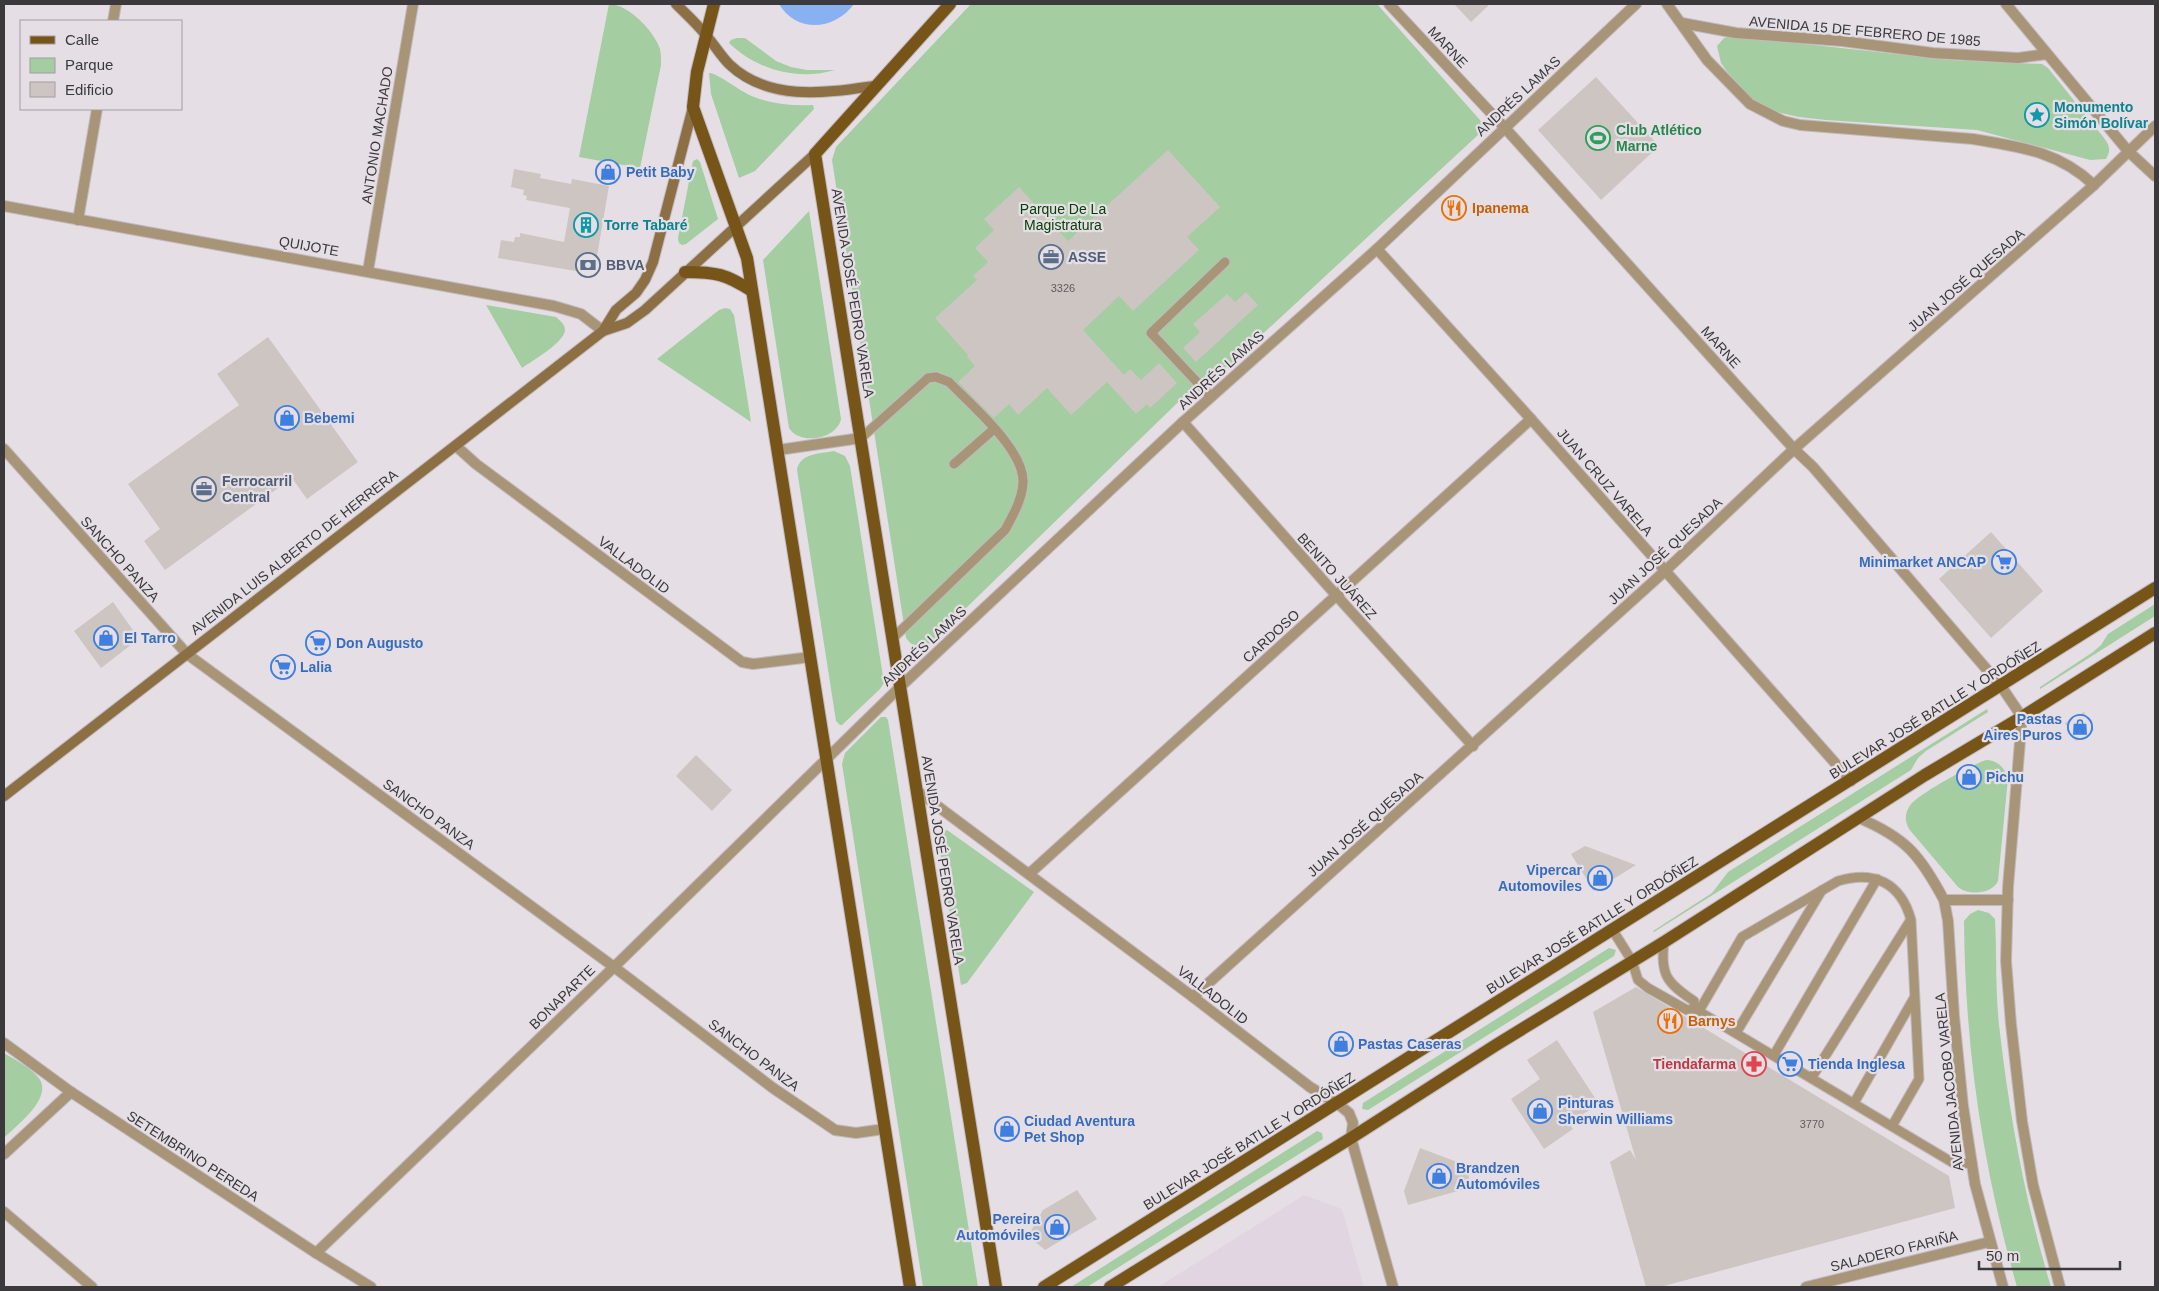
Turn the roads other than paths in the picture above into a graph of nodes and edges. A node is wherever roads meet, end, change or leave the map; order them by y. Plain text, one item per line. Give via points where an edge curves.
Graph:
1 (116, 4) edge
2 (413, 4) edge
3 (676, 4) edge
4 (714, 4) edge
5 (950, 4) edge
6 (1389, 4) edge
7 (1636, 4) edge
8 (1666, 4) edge
9 (2006, 4) edge
10 (113, 20) edge
11 (1682, 23) junction
12 (705, 34) junction
13 (2047, 54) junction
14 (874, 86) junction
15 (693, 107) junction
16 (98, 110) edge
17 (2155, 126) edge
18 (1505, 128) junction
19 (2128, 151) junction
20 (815, 154) junction
21 (2155, 176) edge
22 (2094, 185) junction
23 (4, 206) edge
24 (78, 220) junction
25 (737, 225) junction
26 (1376, 249) junction
27 (1225, 262) dead end
28 (368, 271) junction
29 (685, 272) junction
30 (752, 291) junction
31 (603, 331) junction
32 (1211, 397) junction
33 (1532, 419) junction
34 (1183, 422) junction
35 (994, 429) junction
36 (860, 438) junction
37 (456, 446) junction
38 (4, 449) edge
39 (1794, 449) junction
40 (778, 450) junction
41 (954, 464) dead end
42 (1665, 571) junction
43 (2155, 588) edge
44 (1336, 595) junction
45 (2155, 633) edge
46 (892, 639) junction
47 (187, 654) junction
48 (811, 657) junction
49 (2001, 686) junction
50 (900, 687) junction
51 (2022, 717) junction
52 (1473, 746) junction
53 (826, 759) junction
54 (1851, 781) junction
55 (916, 790) junction
56 (4, 796) edge
57 (1859, 818) junction
58 (1029, 874) junction
59 (1877, 879) junction
60 (1824, 888) junction
61 (1944, 900) junction
62 (2008, 900) junction
63 (1910, 920) junction
64 (1612, 929) junction
65 (1664, 942) junction
66 (1632, 961) junction
67 (614, 967) junction
68 (1193, 997) junction
69 (1915, 998) junction
70 (1697, 1010) junction
71 (1736, 1032) junction
72 (4, 1043) edge
73 (1774, 1055) junction
74 (1812, 1077) junction
75 (71, 1092) junction
76 (1854, 1103) junction
77 (1338, 1104) junction
78 (1892, 1126) junction
79 (884, 1130) junction
80 (1351, 1138) junction
81 (4, 1154) edge
82 (1972, 1163) junction
83 (4, 1212) edge
84 (1989, 1242) junction
85 (316, 1253) junction
86 (92, 1287) edge
87 (372, 1287) edge
88 (910, 1287) edge
89 (996, 1287) edge
90 (1044, 1287) edge
91 (1110, 1287) edge
92 (1393, 1287) edge
93 (1806, 1287) edge
94 (2003, 1287) edge
95 (2060, 1287) edge

1 - 10 street
2 - 28 street, ANTONIO MACHADO
3 - 12 main road
4 - 12 main road, AVENIDA LUIS ALBERTO DE HERRERA
5 - 14 main road, AVENIDA LUIS ALBERTO DE HERRERA
6 - 18 street, MARNE
7 - 18 street, ANDRÉS LAMAS
8 - 11 street
9 - 13 street
11 - 13 street, AVENIDA 15 DE FEBRERO DE 1985 via 1736,33 1842,41 1933,53 2018,58
11 - 22 street via 1707,60 1750,104 1783,121 1973,139 2012,146 2061,160
12 - 14 main road via 730,64 766,86 794,93
12 - 15 main road, AVENIDA LUIS ALBERTO DE HERRERA
13 - 19 street
14 - 20 main road, AVENIDA LUIS ALBERTO DE HERRERA
15 - 25 main road
15 - 31 main road, AVENIDA LUIS ALBERTO DE HERRERA via 653,262 636,293 616,310
16 - 24 street
17 - 19 street, JUAN JOSÉ QUESADA
18 - 26 street, ANDRÉS LAMAS
18 - 39 street, MARNE
19 - 21 street
19 - 22 street, JUAN JOSÉ QUESADA
20 - 25 main road, AVENIDA LUIS ALBERTO DE HERRERA
20 - 36 main road, AVENIDA JOSÉ PEDRO VARELA
22 - 39 street, JUAN JOSÉ QUESADA
23 - 24 street, QUIJOTE
24 - 28 street, QUIJOTE
25 - 29 main road, AVENIDA LUIS ALBERTO DE HERRERA
25 - 30 main road
26 - 32 street, ANDRÉS LAMAS
26 - 33 street, JUAN CRUZ VARELA
27 - 32 lane via 1151,333
28 - 31 street, QUIJOTE via 554,306 581,314
29 - 30 main road via 730,277
29 - 31 main road, AVENIDA LUIS ALBERTO DE HERRERA via 627,323
30 - 40 main road
31 - 37 main road, AVENIDA LUIS ALBERTO DE HERRERA
32 - 34 street, ANDRÉS LAMAS
33 - 42 street, JUAN CRUZ VARELA
33 - 44 street, CARDOSO
34 - 44 street, BENITO JUÁREZ
34 - 50 street, ANDRÉS LAMAS
35 - 36 lane via 949,382 936,377 928,378
35 - 41 lane
35 - 46 lane via 1019,460 1023,482 1015,511 1005,530
36 - 40 street
36 - 46 main road, AVENIDA JOSÉ PEDRO VARELA
37 - 47 main road, AVENIDA LUIS ALBERTO DE HERRERA
37 - 48 street, VALLADOLID via 742,662 753,664
38 - 47 street, SANCHO PANZA
39 - 42 street, JUAN JOSÉ QUESADA
39 - 49 street, MARNE
40 - 48 main road
42 - 52 street, JUAN JOSÉ QUESADA
42 - 54 street, JUAN CRUZ VARELA
43 - 49 main road, BULEVAR JOSÉ BATLLE Y ORDÓÑEZ
44 - 52 street, BENITO JUÁREZ
44 - 58 street, CARDOSO
45 - 51 main road
46 - 50 main road, AVENIDA JOSÉ PEDRO VARELA
47 - 56 main road, AVENIDA LUIS ALBERTO DE HERRERA
47 - 67 street, SANCHO PANZA
48 - 53 main road
49 - 51 street, MARNE
49 - 54 main road, BULEVAR JOSÉ BATLLE Y ORDÓÑEZ
50 - 53 street, ANDRÉS LAMAS
50 - 55 main road, AVENIDA JOSÉ PEDRO VARELA
51 - 57 main road
51 - 62 street
52 - 68 street, JUAN JOSÉ QUESADA
53 - 67 street, BONAPARTE
53 - 79 main road
54 - 64 main road, BULEVAR JOSÉ BATLLE Y ORDÓÑEZ
55 - 58 street, VALLADOLID
55 - 89 main road, AVENIDA JOSÉ PEDRO VARELA
57 - 61 street, AVENIDA JACOBO VARELA via 1895,835 1908,846
57 - 65 main road
58 - 68 street, VALLADOLID
59 - 60 lane via 1853,876
59 - 63 lane via 1906,902
59 - 73 lane
60 - 70 lane via 1742,936
60 - 71 lane
61 - 62 street
61 - 82 street, AVENIDA JACOBO VARELA via 1963,1106
62 - 95 street via 2006,961 2022,1121 2033,1185
63 - 69 lane
63 - 74 lane
64 - 66 lane
64 - 77 main road, BULEVAR JOSÉ BATLLE Y ORDÓÑEZ
65 - 66 main road
65 - 70 lane via 1665,975 1671,986 1694,1001
66 - 70 lane via 1638,980 1648,988 1687,1010
66 - 80 main road
67 - 79 street, SANCHO PANZA via 773,1088 835,1130 856,1133
67 - 85 street, BONAPARTE
68 - 77 street, VALLADOLID via 1310,1087
69 - 76 lane
69 - 78 lane via 1918,1079
70 - 71 lane
71 - 73 lane
72 - 75 street, SETEMBRINO PEREDA
73 - 74 lane
74 - 76 lane
75 - 81 street
75 - 85 street, SETEMBRINO PEREDA
76 - 78 lane
77 - 80 street, VALLADOLID via 1349,1113 1353,1123
77 - 90 main road, BULEVAR JOSÉ BATLLE Y ORDÓÑEZ
78 - 82 lane via 1956,1164
79 - 88 main road
80 - 91 main road
80 - 92 street, VALLADOLID
82 - 84 street, AVENIDA JACOBO VARELA
83 - 86 street
84 - 93 street, SALADERO FARIÑA
84 - 94 street, AVENIDA JACOBO VARELA
85 - 87 street, SETEMBRINO PEREDA

